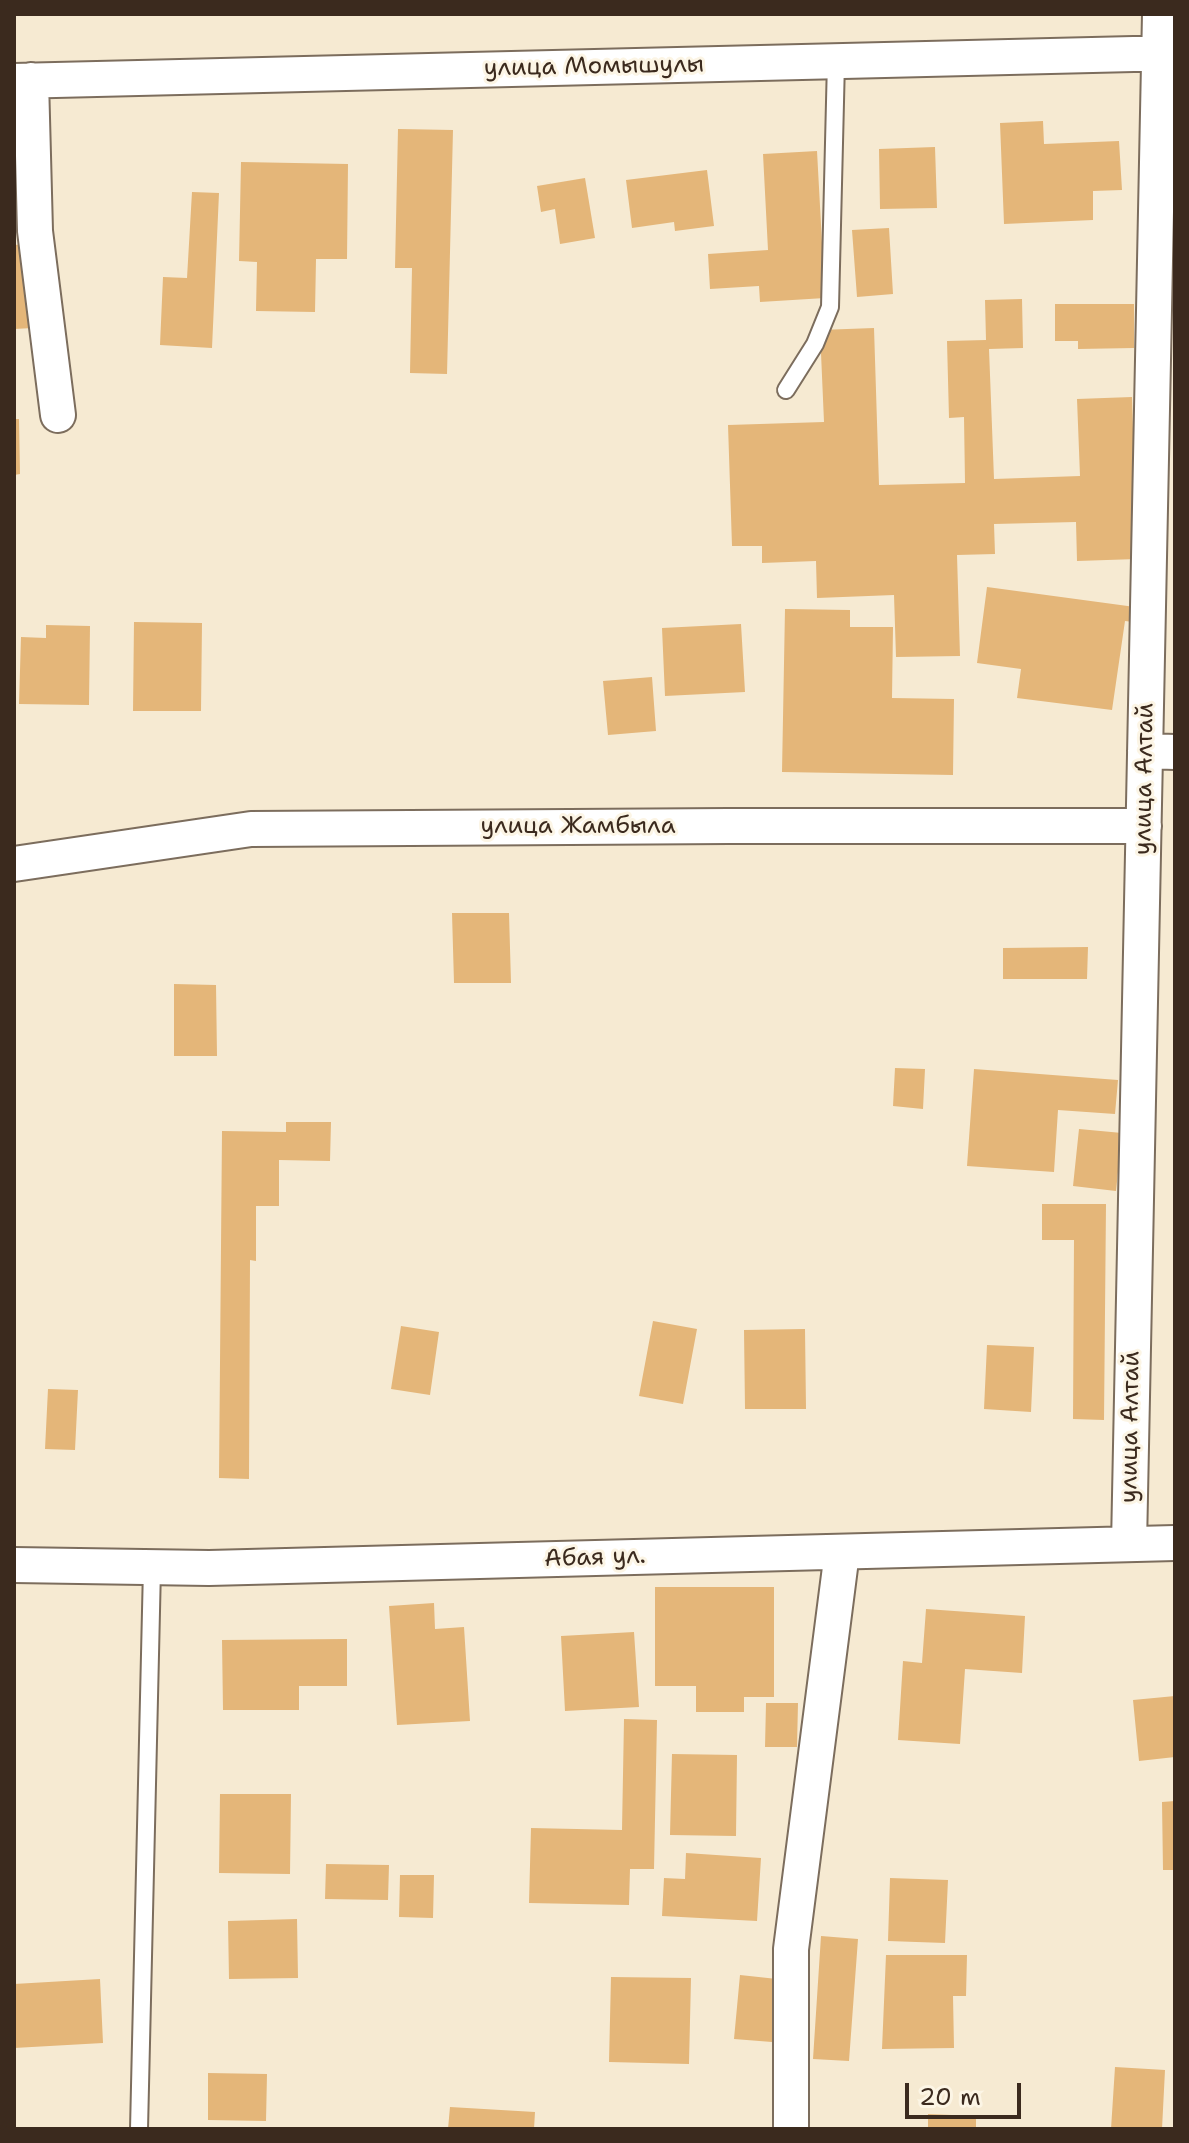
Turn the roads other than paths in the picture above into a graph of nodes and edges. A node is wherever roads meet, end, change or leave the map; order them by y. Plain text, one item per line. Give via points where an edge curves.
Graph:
1 (1160, 14) edge
2 (1168, 53) edge
3 (836, 61) junction
4 (22, 80) edge
5 (786, 390) dead end
6 (58, 415) dead end
7 (1160, 752) edge
8 (1144, 826) junction
9 (14, 864) edge
10 (1175, 1543) edge
11 (1129, 1544) junction
12 (842, 1552) junction
13 (14, 1565) edge
14 (152, 1568) junction
15 (139, 2129) edge
16 (791, 2129) edge

1 - 2 street, улица Алтай
2 - 3 street, улица Момышулы
2 - 7 street, улица Алтай
3 - 4 street, улица Момышулы
3 - 5 lane via 830,307 815,344
4 - 6 street
7 - 8 street, улица Алтай
8 - 9 street, улица Жамбыла via 251,829
8 - 11 street, улица Алтай
10 - 11 street, Абая ул.
11 - 12 street, Абая ул.
12 - 14 street, Абая ул.
12 - 16 street via 791,1949
13 - 14 street, Абая ул.
14 - 15 lane

